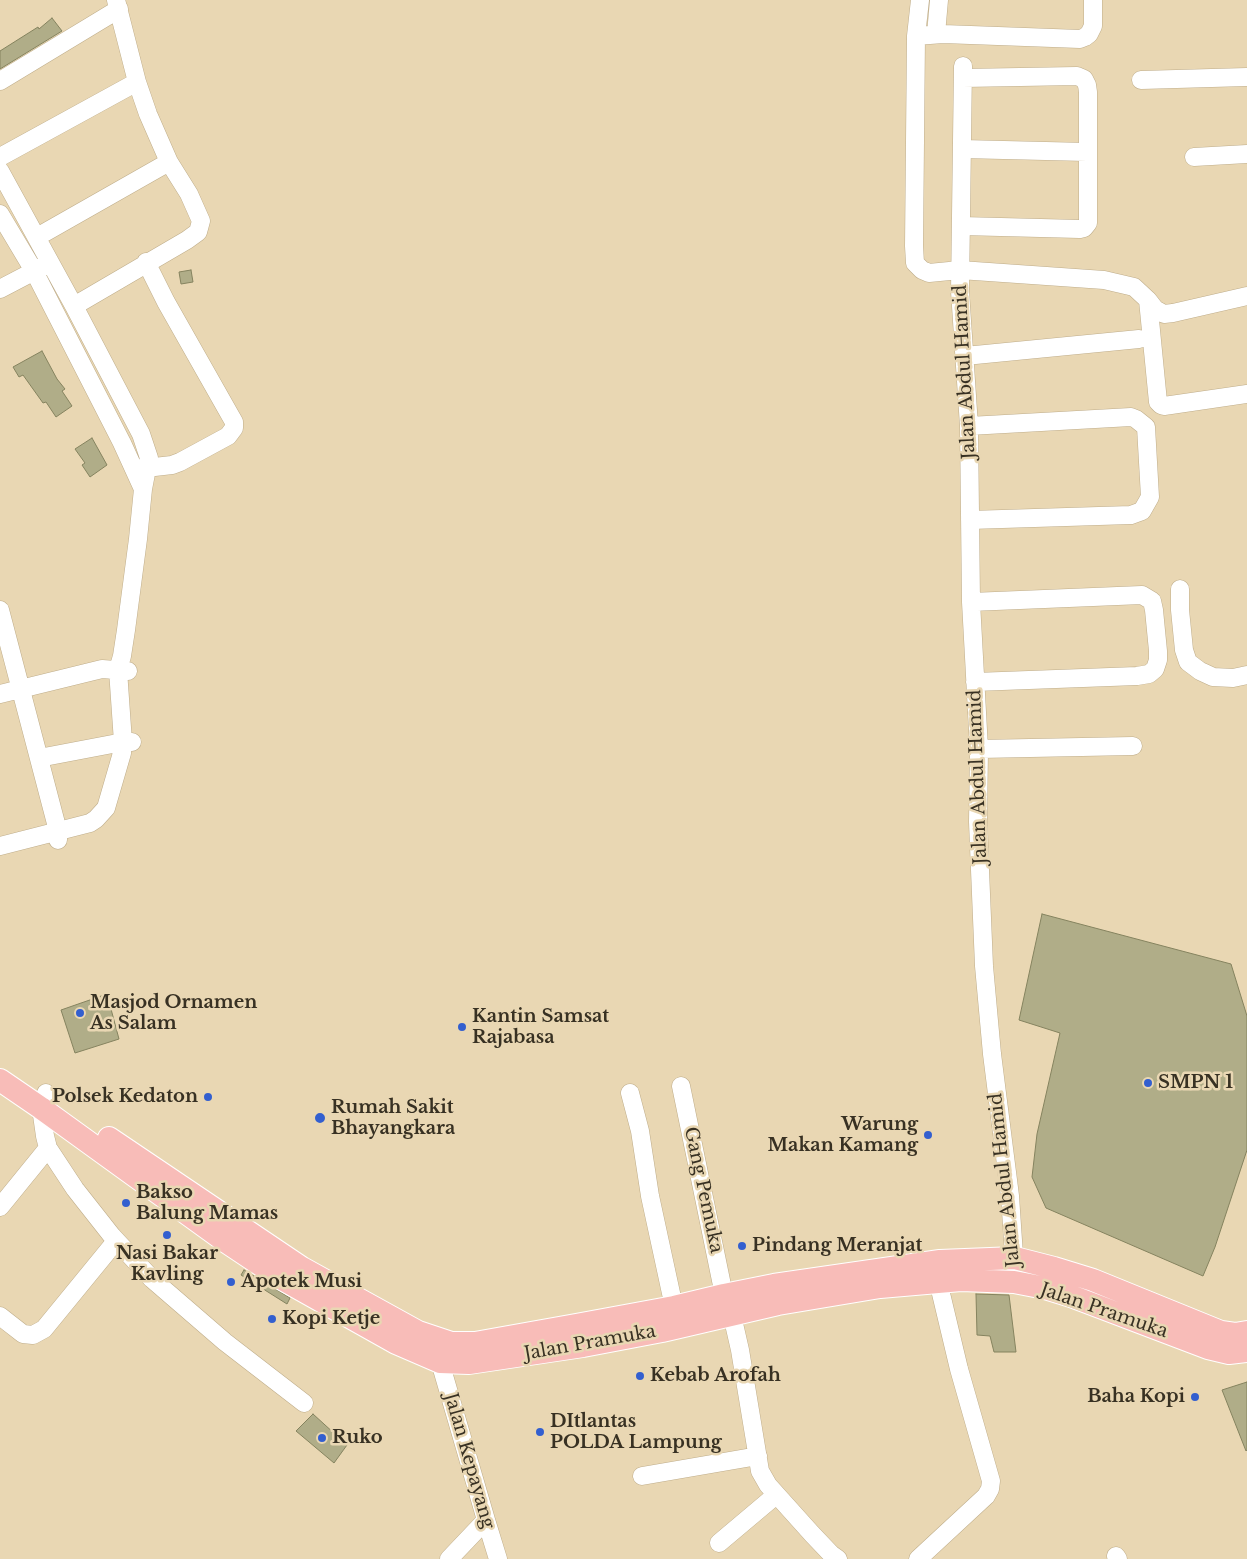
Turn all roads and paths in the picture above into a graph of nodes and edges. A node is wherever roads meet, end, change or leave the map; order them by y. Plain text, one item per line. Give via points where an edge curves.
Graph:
1 (920, 0) edge
2 (939, 0) edge
3 (1093, 0) edge
4 (118, 4) edge
5 (936, 34) junction
6 (916, 36) junction
7 (1247, 78) edge
8 (1141, 80) dead end
9 (0, 81) edge
10 (137, 82) junction
11 (962, 149) junction
12 (1088, 152) junction
13 (1247, 154) edge
14 (0, 157) edge
15 (1194, 157) dead end
16 (169, 162) junction
17 (0, 171) edge
18 (0, 214) edge
19 (961, 226) junction
20 (37, 237) junction
21 (146, 262) junction
22 (50, 263) junction
23 (960, 270) junction
24 (34, 271) junction
25 (0, 289) edge
26 (1247, 296) edge
27 (1148, 300) junction
28 (74, 306) junction
29 (1139, 339) dead end
30 (965, 356) junction
31 (1247, 394) edge
32 (969, 426) junction
33 (142, 468) junction
34 (970, 520) junction
35 (1180, 589) dead end
36 (971, 602) junction
37 (0, 610) edge
38 (123, 666) junction
39 (1247, 675) edge
40 (975, 682) junction
41 (21, 689) junction
42 (0, 694) edge
43 (127, 742) junction
44 (1133, 746) dead end
45 (979, 749) junction
46 (39, 758) junction
47 (58, 835) junction
48 (0, 846) edge
49 (0, 855) edge
50 (0, 1063) edge
51 (0, 1080) edge
52 (681, 1086) dead end
53 (630, 1093) dead end
54 (44, 1100) junction
55 (48, 1148) junction
56 (0, 1207) edge
57 (231, 1232) junction
58 (116, 1241) junction
59 (1015, 1258) junction
60 (938, 1281) junction
61 (1014, 1282) junction
62 (776, 1295) junction
63 (728, 1305) junction
64 (674, 1307) junction
65 (0, 1316) edge
66 (1247, 1332) edge
67 (1247, 1351) edge
68 (440, 1362) junction
69 (304, 1403) dead end
70 (758, 1456) junction
71 (642, 1476) dead end
72 (776, 1495) junction
73 (486, 1520) junction
74 (719, 1543) dead end
75 (449, 1559) edge
76 (498, 1559) edge
77 (838, 1559) edge
78 (918, 1559) edge

1 - 6 street
2 - 5 street
3 - 5 street via 1093,26 1086,37
4 - 9 street
4 - 10 street
5 - 6 street
6 - 23 street via 915,262 929,273
7 - 8 street
10 - 14 street
10 - 16 street
11 - 12 street
11 - 12 street, Jalan Abdul Hamid via 963,72 1077,76 1084,79 1088,92
11 - 19 street, Jalan Abdul Hamid
12 - 19 street via 1088,222 1084,228
13 - 15 street
16 - 20 street
16 - 21 street via 201,221 198,232
17 - 20 street
18 - 24 street
19 - 23 street, Jalan Abdul Hamid
20 - 22 street
21 - 28 street
21 - 33 street via 234,422 234,428 228,436 180,462
22 - 24 street
22 - 28 street
23 - 27 street via 1104,280 1134,287
23 - 30 street, Jalan Abdul Hamid
24 - 25 street
24 - 33 street
26 - 27 street via 1173,314 1155,309
27 - 31 street via 1158,402 1161,405
28 - 33 street via 146,446 149,458
29 - 30 street
30 - 32 street, Jalan Abdul Hamid
32 - 34 street, Jalan Abdul Hamid
32 - 34 street via 1131,417 1146,427 1150,497 1142,512 1131,515
33 - 38 street via 143,489
34 - 36 street, Jalan Abdul Hamid
35 - 39 street via 1184,650 1188,662 1213,677
36 - 40 street, Jalan Abdul Hamid
36 - 40 street via 1142,595 1152,601 1158,651 1155,670 1138,676
37 - 41 street
38 - 41 street
38 - 43 street
40 - 45 street, Jalan Abdul Hamid
41 - 42 street
41 - 46 street
43 - 46 street
43 - 47 street via 131,752 109,818 102,827 91,832
44 - 45 street
45 - 59 street, Jalan Abdul Hamid via 978,822 984,966
46 - 47 street
47 - 48 street
47 - 49 street
50 - 54 main road, Jalan Pramuka
51 - 54 main road, Jalan Pramuka
52 - 63 street, Gang Pemuka
53 - 64 street
54 - 55 street
54 - 57 main road, Jalan Pramuka
55 - 56 street
55 - 58 street
57 - 64 main road, Jalan Pramuka via 418,1332 451,1343 475,1343
57 - 68 main road, Jalan Pramuka via 282,1279 396,1343
58 - 65 street via 44,1329 32,1335 23,1334
58 - 69 street via 152,1279
59 - 61 street, Jalan Abdul Hamid
59 - 62 main road, Jalan Pramuka via 940,1262
59 - 66 main road, Jalan Pramuka via 1093,1280 1221,1332
60 - 61 main road, Jalan Pramuka
60 - 62 main road, Jalan Pramuka
60 - 78 street via 991,1481 986,1496
61 - 67 main road, Jalan Pramuka via 1070,1296 1208,1348 1229,1354
62 - 63 main road, Jalan Pramuka
63 - 64 main road, Jalan Pramuka
63 - 68 main road, Jalan Pramuka via 630,1338 469,1363
63 - 70 street, Gang Pemuka via 740,1350
68 - 73 street, Jalan Kepayang
70 - 71 street
70 - 72 street, Gang Pemuka via 760,1471
72 - 74 street
72 - 77 street, Gang Pemuka
73 - 75 street
73 - 76 street, Jalan Kepayang

